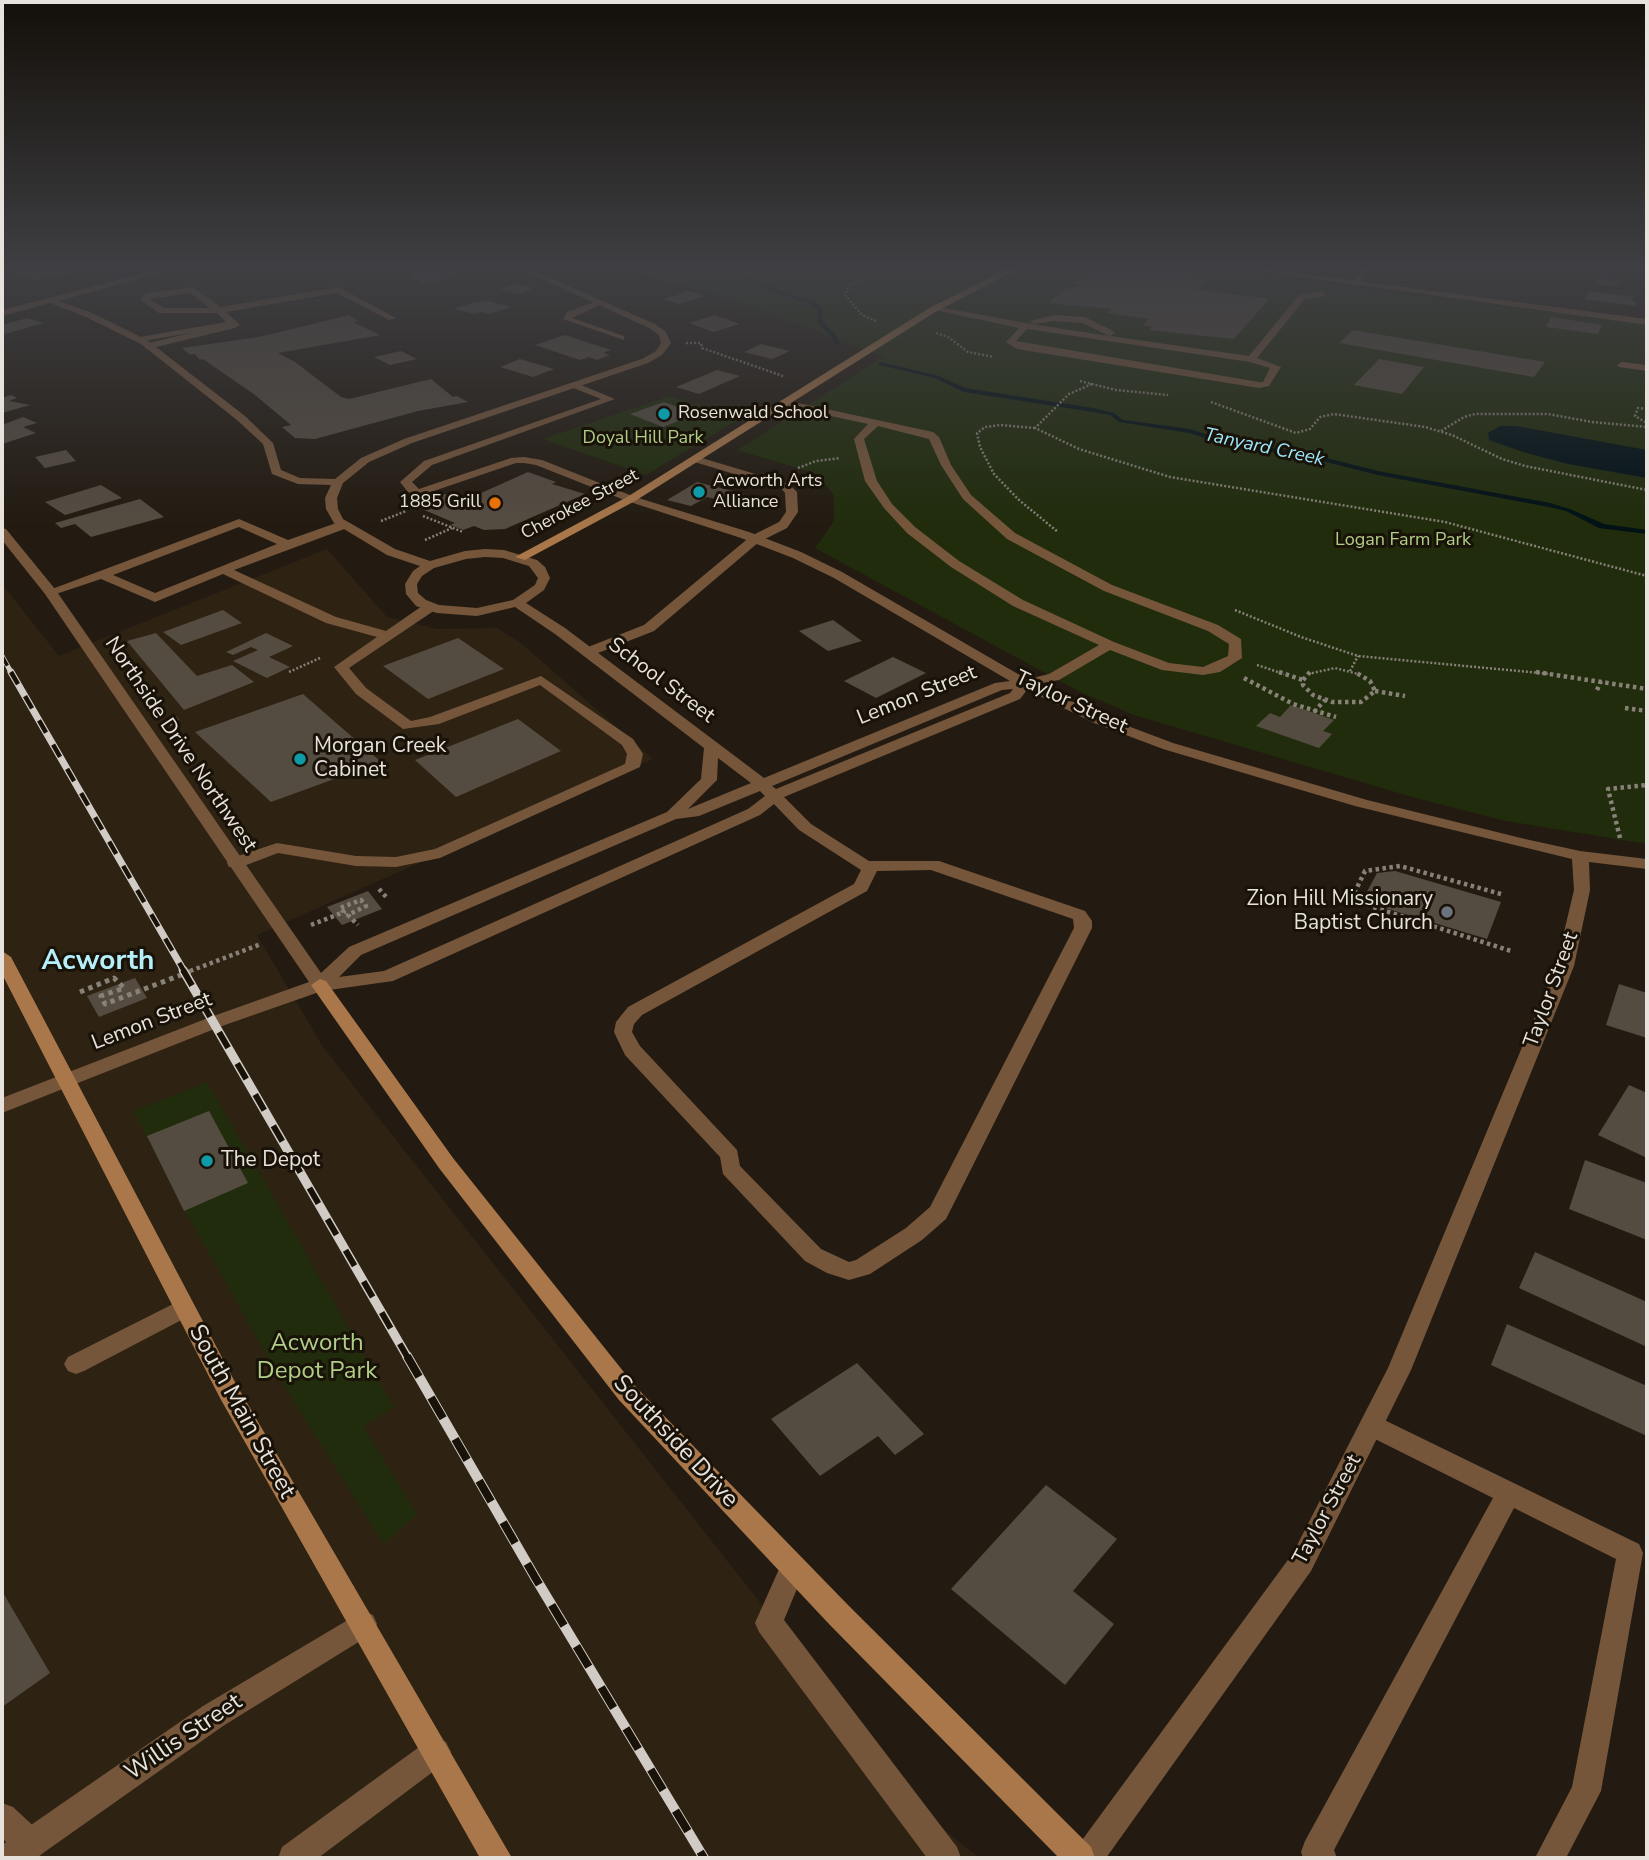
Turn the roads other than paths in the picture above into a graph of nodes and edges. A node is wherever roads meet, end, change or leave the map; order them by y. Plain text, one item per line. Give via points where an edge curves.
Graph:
1 (159, 355) edge
2 (656, 355) edge
3 (861, 355) edge
4 (1076, 355) edge
5 (1223, 355) edge
6 (1254, 355) edge
7 (1251, 359) junction
8 (1622, 365) dead end
9 (1647, 368) edge
10 (574, 385) junction
11 (785, 403) junction
12 (875, 422) junction
13 (695, 459) junction
14 (338, 482) junction
15 (631, 499) junction
16 (343, 525) junction
17 (2, 532) edge
18 (755, 539) junction
19 (287, 544) junction
20 (521, 557) junction
21 (430, 565) junction
22 (224, 570) junction
23 (102, 575) junction
24 (50, 592) junction
25 (517, 603) junction
26 (430, 607) junction
27 (386, 635) junction
28 (1109, 645) junction
29 (588, 652) junction
30 (1025, 684) junction
31 (712, 746) junction
32 (769, 790) junction
33 (673, 816) junction
34 (1580, 856) junction
35 (235, 863) junction
36 (1647, 864) edge
37 (871, 867) junction
38 (2, 957) edge
39 (320, 985) junction
40 (65, 1079) junction
41 (2, 1105) edge
42 (183, 1308) junction
43 (76, 1364) dead end
44 (1372, 1425) junction
45 (1509, 1493) junction
46 (793, 1567) junction
47 (363, 1623) junction
48 (436, 1752) junction
49 (2, 1818) edge
50 (20, 1851) edge
51 (293, 1858) edge
52 (498, 1858) edge
53 (946, 1858) edge
54 (1080, 1858) edge
55 (1088, 1858) edge
56 (1322, 1858) edge
57 (1550, 1858) edge

1 - 14 street via 268,443 276,472 298,481
2 - 10 street
3 - 11 street, Cherokee Street
4 - 7 street via 1266,384 1276,367
5 - 7 street
6 - 7 street
8 - 9 street
10 - 14 street via 384,450
10 - 15 street, Taylor Street via 610,399 428,463 406,482 419,493 524,460
11 - 12 street
11 - 13 street, Cherokee Street
12 - 28 street via 859,439 864,462 882,498 911,530 1018,603
12 - 28 street via 934,438 967,497 1011,536 1108,588 1231,637 1236,650 1235,658 1203,671 1167,667
13 - 15 street, Cherokee Street
13 - 18 street via 771,480 791,492 788,519
14 - 16 street via 332,509
15 - 18 street, Taylor Street
15 - 20 street, Cherokee Street
16 - 19 street
16 - 21 street via 391,552
17 - 24 street, Northside Drive Northwest
18 - 29 street via 649,628
18 - 30 street, Taylor Street via 838,575
19 - 22 street
19 - 23 street via 239,523
20 - 21 street via 475,554
20 - 25 street via 541,570 544,578 532,596
21 - 26 street via 411,584 412,594
22 - 23 street via 155,598
22 - 27 street via 331,620
23 - 24 street
24 - 35 street, Northside Drive Northwest
25 - 26 street via 477,612
25 - 29 street, School Street
26 - 27 street
27 - 35 street via 341,667 361,691 408,726 435,721 541,680 628,741 635,754 632,767 440,853 396,862 356,861 277,848
28 - 30 street, Lemon Street via 1054,677
29 - 31 street, School Street
30 - 32 street, Lemon Street via 1000,686
30 - 34 street, Taylor Street via 1099,720 1254,773
31 - 32 street, School Street
31 - 33 street via 709,780
32 - 33 street, Lemon Street
32 - 37 street, School Street via 805,827
32 - 39 street, Lemon Street via 754,812 387,977
33 - 39 street, Lemon Street via 355,951
34 - 36 street
34 - 44 street, Taylor Street via 1582,890 1566,966 1459,1230
35 - 39 street, Northside Drive Northwest
37 - 37 street via 933,865 1079,915 1083,928 938,1213 862,1268 849,1270 835,1268 813,1255 730,1168 730,1155 632,1050 623,1032 635,1011 860,887
38 - 40 street, South Main Street
39 - 40 street, Lemon Street
39 - 46 street, Southside Drive via 454,1173 618,1382
40 - 41 street, Lemon Street
40 - 42 street, South Main Street
42 - 43 street
42 - 47 street, South Main Street
44 - 45 street
44 - 55 street, Taylor Street via 1302,1562
45 - 56 street via 1316,1852
45 - 57 street via 1630,1553 1586,1791
46 - 53 street via 769,1623
46 - 54 street, Southside Drive
47 - 48 street, South Main Street
47 - 50 street, Willis Street via 213,1716
48 - 51 street
48 - 52 street, South Main Street
49 - 50 street

